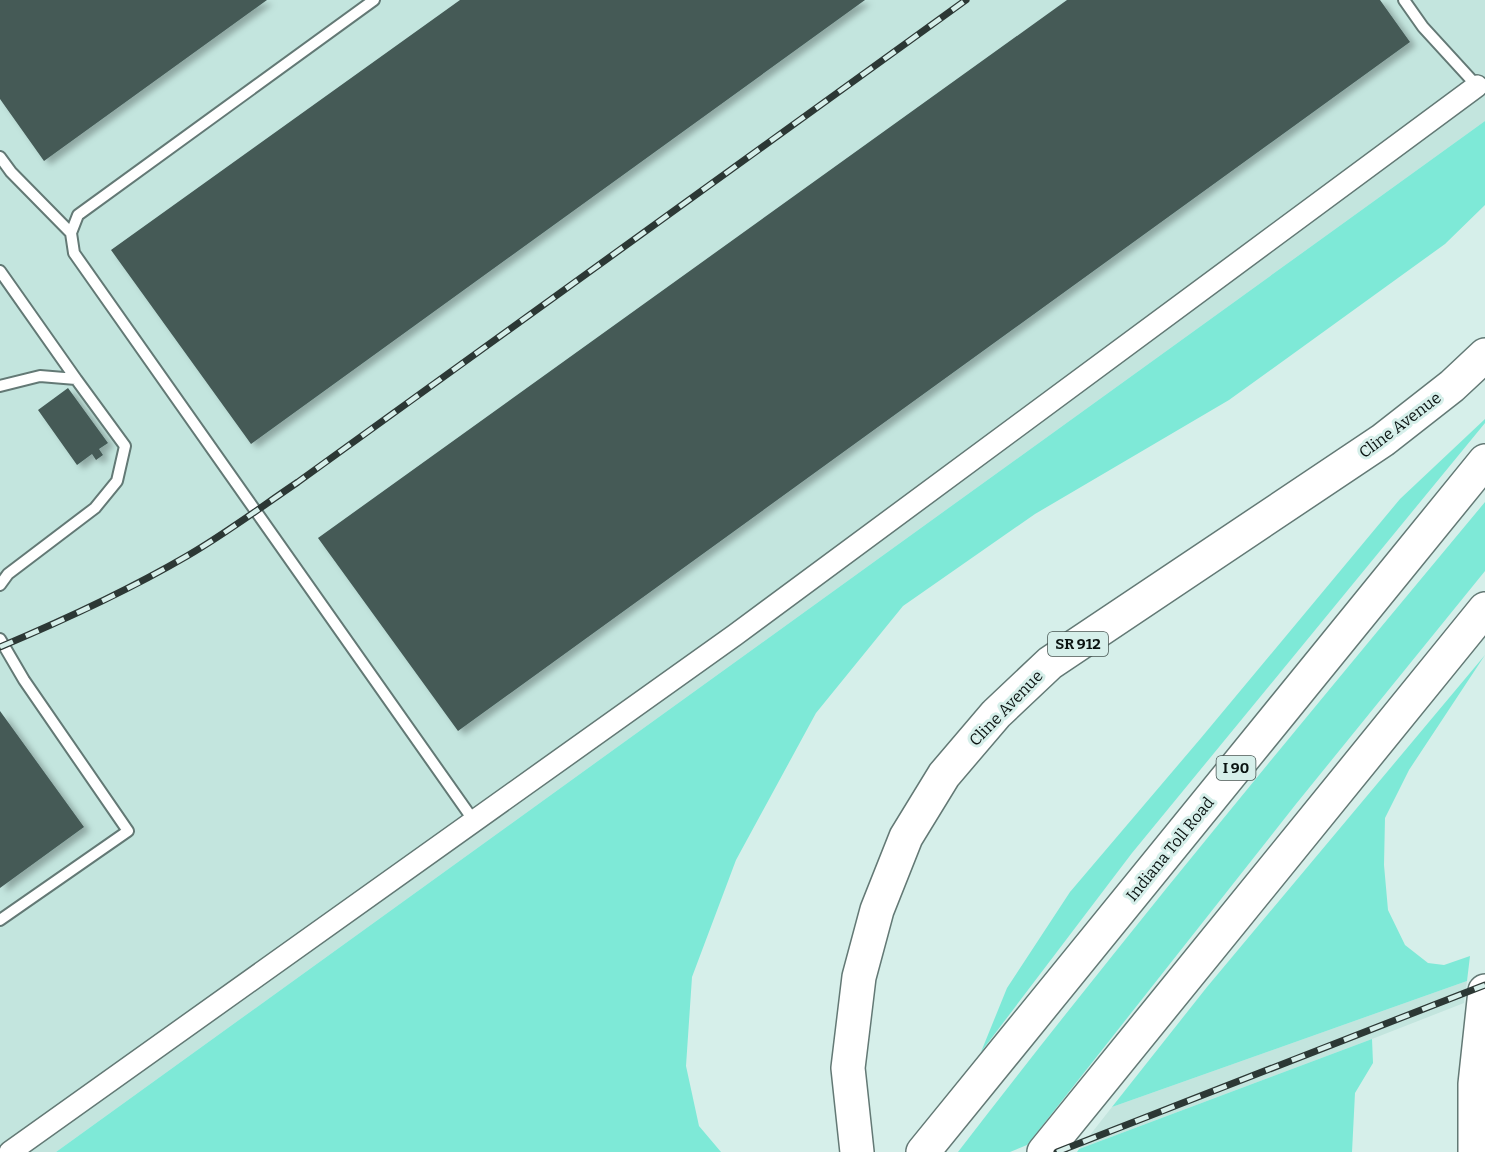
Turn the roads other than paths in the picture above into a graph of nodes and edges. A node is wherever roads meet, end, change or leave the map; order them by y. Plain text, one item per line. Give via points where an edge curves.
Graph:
1 (374, 0) edge
2 (1404, 0) edge
3 (1477, 86) joint
4 (0, 157) edge
5 (71, 233) junction
6 (0, 271) edge
7 (1485, 355) edge
8 (76, 379) junction
9 (0, 386) edge
10 (1485, 461) edge
11 (0, 585) edge
12 (1485, 609) edge
13 (0, 639) edge
14 (474, 821) junction
15 (0, 920) edge
16 (1485, 992) edge
17 (10, 1152) edge
18 (857, 1152) edge
19 (922, 1152) edge
20 (1044, 1152) edge
21 (1474, 1152) edge

1 - 5 lane via 78,215
2 - 3 lane
3 - 14 street via 735,635
4 - 5 lane
5 - 14 lane via 74,253
6 - 8 lane
7 - 18 highway, Cline Avenue / SR 912 via 1383,440 1050,663 996,714 944,775 906,837 877,910 858,977 848,1068
8 - 9 lane via 40,376
8 - 11 lane via 125,446 117,481 95,508 8,573
10 - 19 highway, Indiana Toll Road / I 90
12 - 20 highway
13 - 15 lane via 128,831
14 - 17 street
16 - 21 highway via 1475,1084

